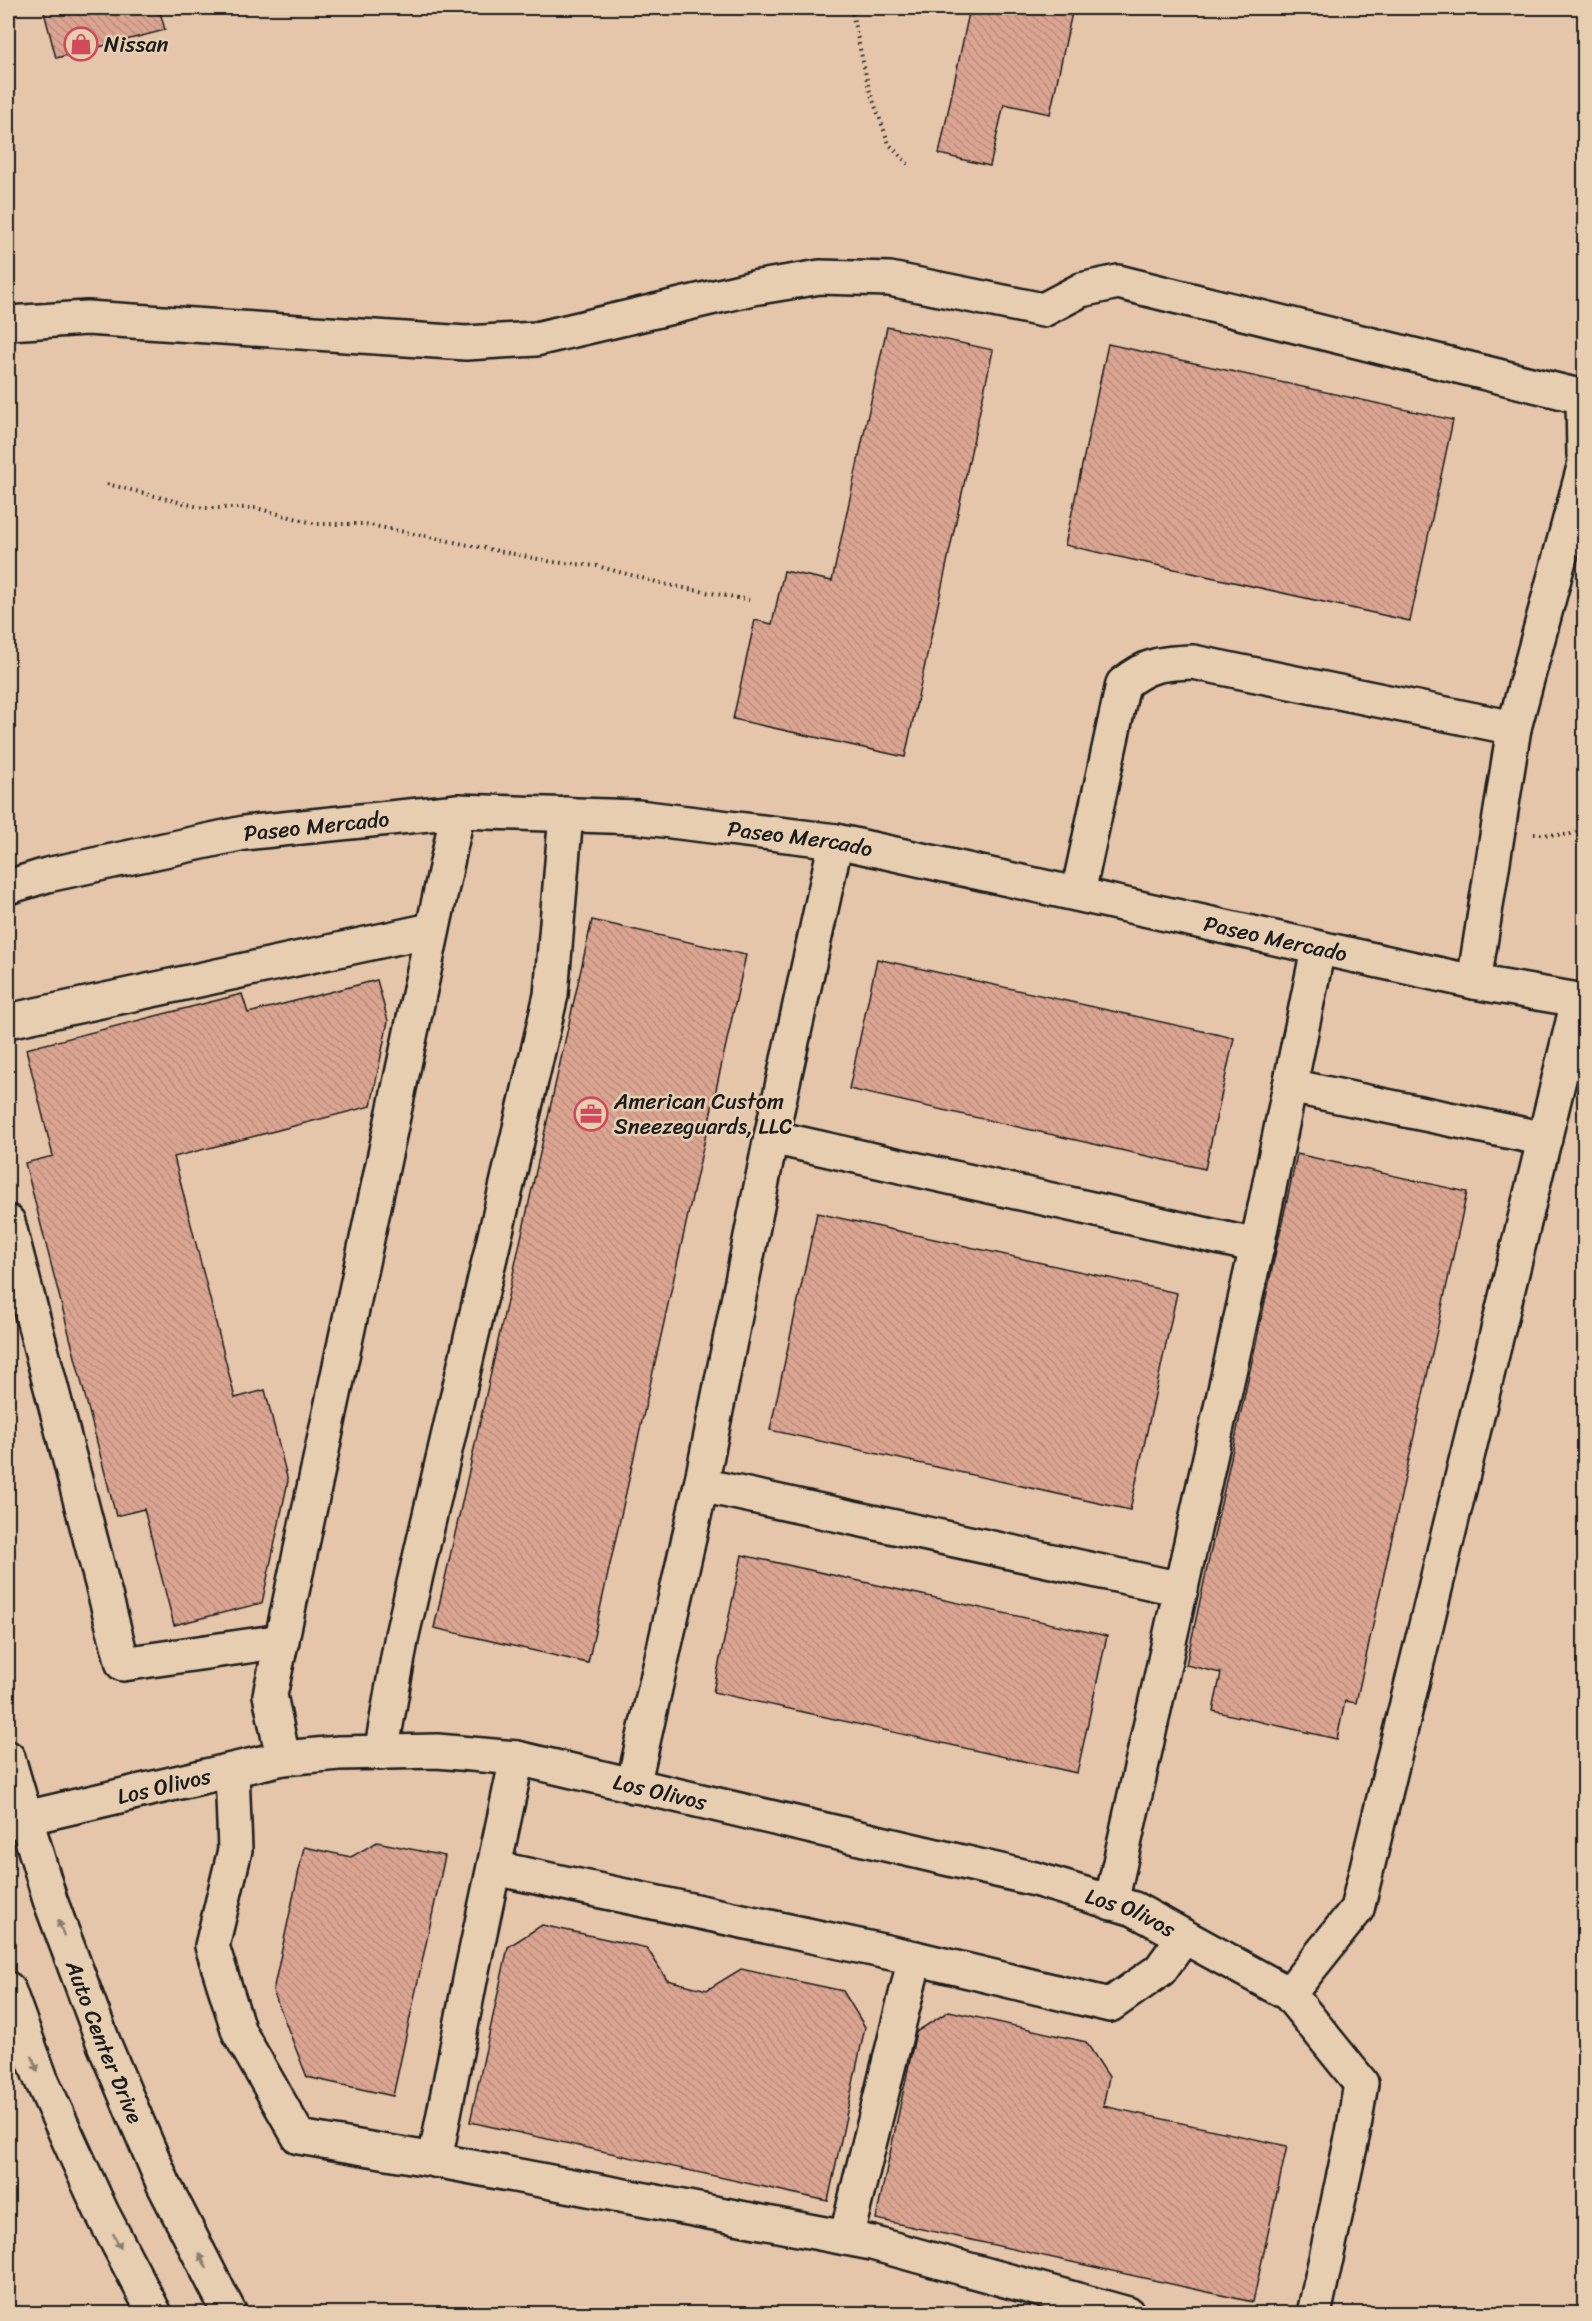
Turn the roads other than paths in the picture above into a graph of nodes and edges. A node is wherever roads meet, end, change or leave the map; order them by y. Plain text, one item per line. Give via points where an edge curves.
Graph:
1 (8, 323) edge
2 (1584, 455) edge
3 (1584, 467) edge
4 (1514, 728) junction
5 (458, 811) junction
6 (566, 814) junction
7 (836, 841) junction
8 (8, 887) edge
9 (1078, 893) junction
10 (431, 930) junction
11 (1318, 949) junction
12 (1474, 982) junction
13 (1581, 1001) edge
14 (8, 1021) edge
15 (1290, 1086) junction
16 (771, 1137) junction
17 (1545, 1139) junction
18 (8, 1222) edge
19 (1257, 1246) junction
20 (701, 1485) junction
21 (1181, 1589) junction
22 (282, 1641) junction
23 (381, 1753) junction
24 (8, 1758) edge
25 (283, 1758) junction
26 (518, 1758) junction
27 (232, 1771) junction
28 (633, 1786) junction
29 (16, 1820) edge
30 (494, 1868) junction
31 (1111, 1903) junction
32 (1184, 1937) junction
33 (915, 1958) junction
34 (8, 1989) edge
35 (1289, 1994) junction
36 (435, 2160) junction
37 (846, 2238) junction
38 (155, 2313) edge
39 (230, 2313) edge
40 (1128, 2313) edge
41 (1314, 2313) edge

1 - 2 street via 87,318 466,343 536,339 753,288 820,277 890,279 1043,310 1081,290 1118,282 1583,396
3 - 4 street
4 - 9 street via 1192,662 1148,667 1123,684
4 - 12 street
5 - 6 street, Paseo Mercado
5 - 8 street, Paseo Mercado via 244,833
5 - 10 street
6 - 7 street, Paseo Mercado via 638,817
6 - 23 street via 551,995 402,1635
7 - 9 street, Paseo Mercado
7 - 16 street
9 - 11 street, Paseo Mercado
10 - 14 street
10 - 22 street
11 - 12 street, Paseo Mercado
11 - 15 street
12 - 13 street, Paseo Mercado
13 - 17 street
15 - 17 street
15 - 19 street
16 - 19 street
16 - 20 street
17 - 35 street via 1357,1909
18 - 22 street via 123,1664
19 - 21 street
20 - 21 street
20 - 28 street
21 - 31 street
22 - 25 street via 270,1695
23 - 25 street, Los Olivos
23 - 26 street, Los Olivos via 437,1751
24 - 29 street, Auto Center Drive
25 - 27 street, Los Olivos
26 - 28 street, Los Olivos
26 - 30 street
27 - 29 street, Los Olivos
27 - 36 street via 235,1850 212,1946 239,2031 298,2137
28 - 31 street, Los Olivos via 1035,1879
39 -> 29 street, Auto Center Drive via 163,2182
30 - 33 street
30 - 36 street
31 - 32 street, Los Olivos via 1134,1910
32 - 33 street via 1160,1970 1110,2006
32 - 35 street, Los Olivos
33 - 37 street
34 -> 38 street via 40,2079 102,2213
35 - 41 street via 1360,2083
36 - 37 street
37 - 40 street

